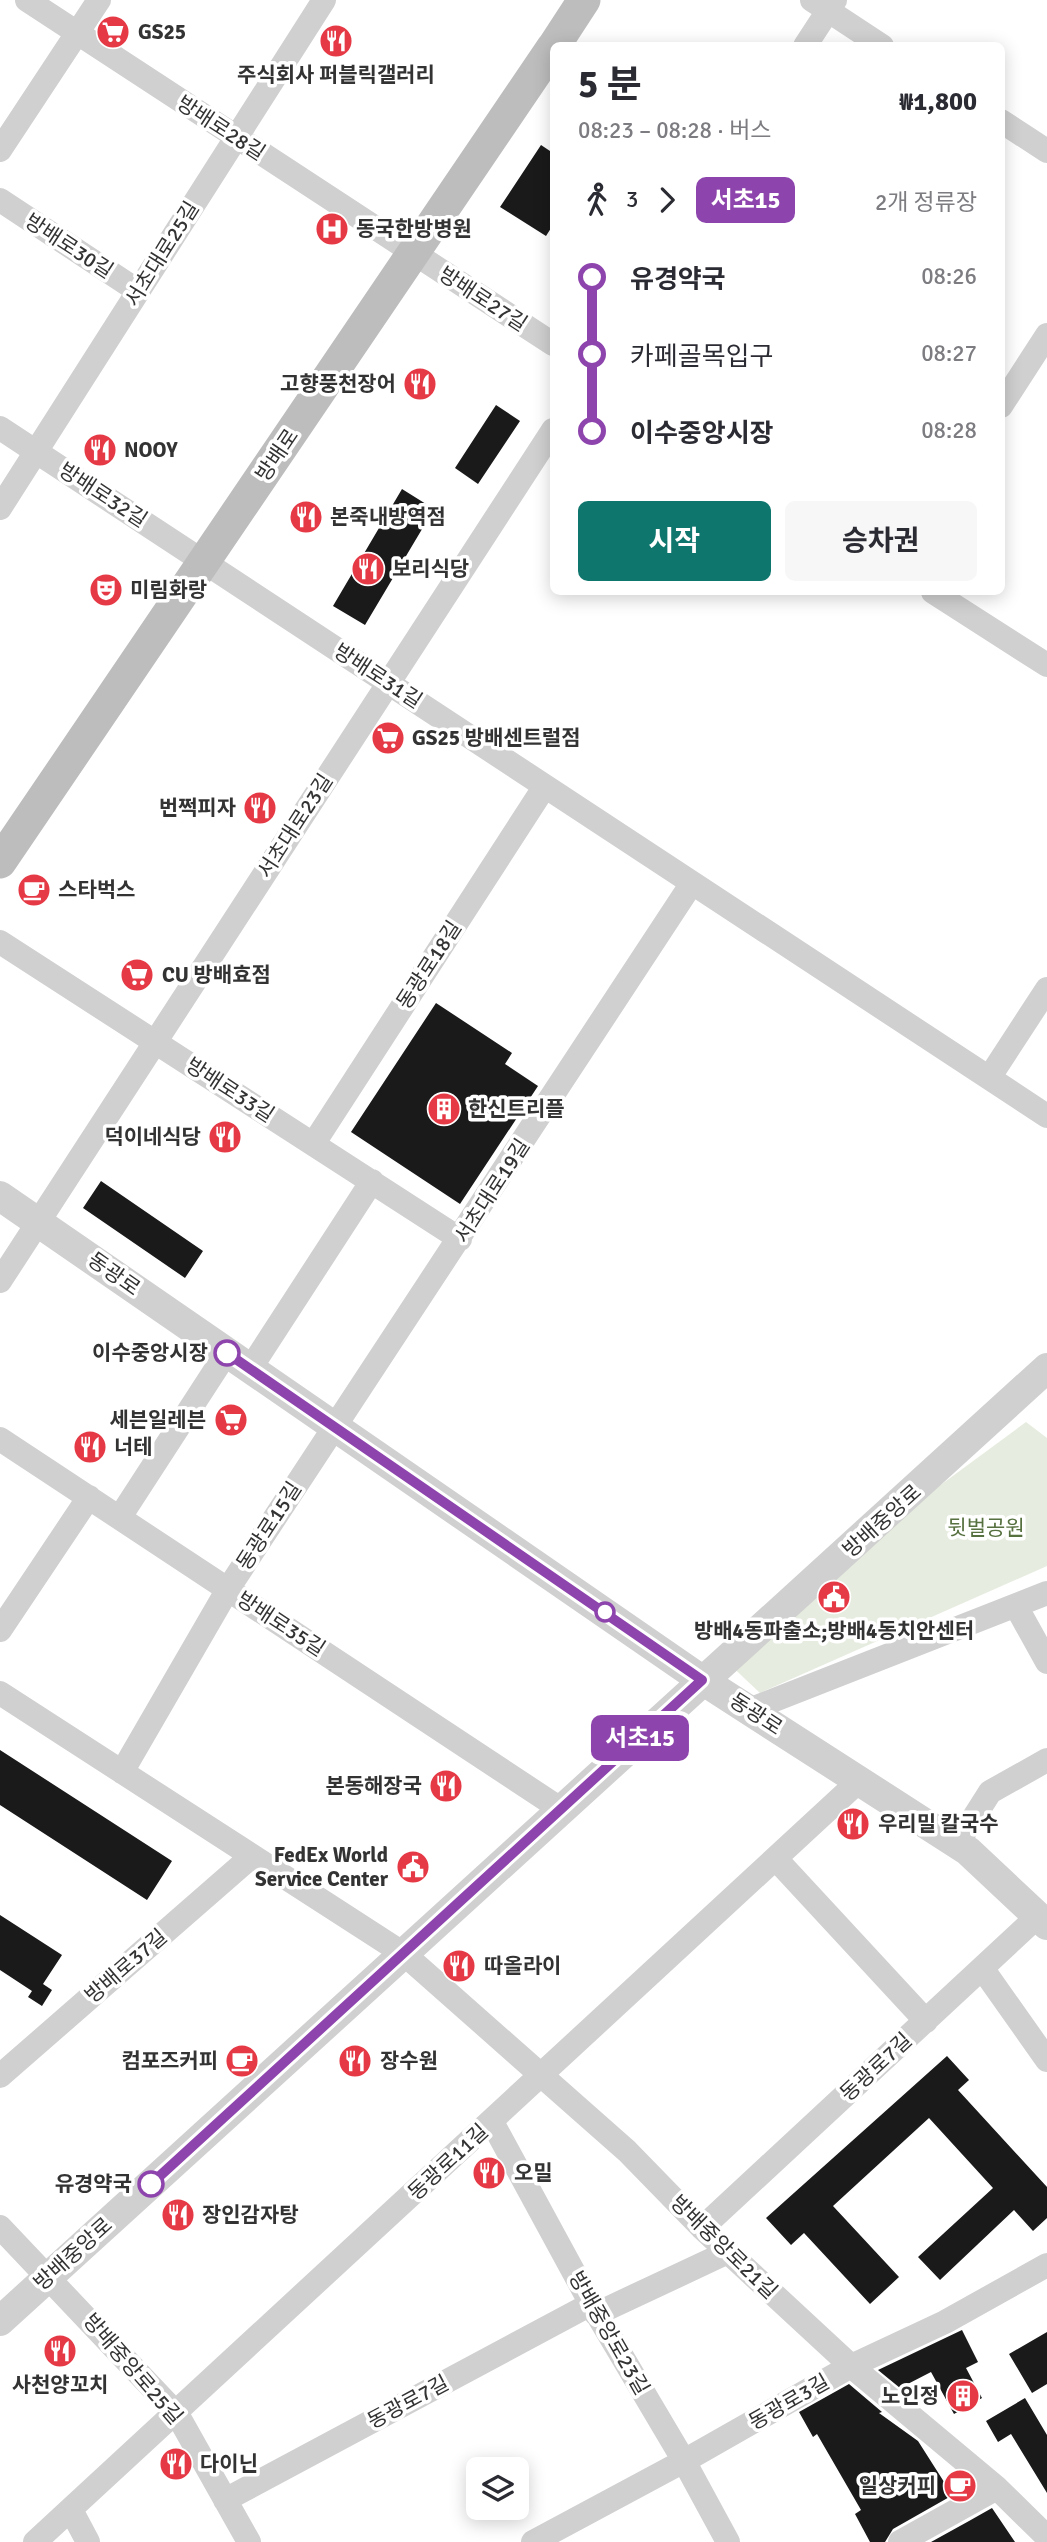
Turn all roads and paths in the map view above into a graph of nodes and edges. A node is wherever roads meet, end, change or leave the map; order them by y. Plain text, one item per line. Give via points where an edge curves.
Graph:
1 (27, 0) edge
2 (99, 0) edge
3 (324, 0) edge
4 (584, 0) edge
5 (825, 4) edge
6 (77, 33) junction
7 (556, 42) edge
8 (807, 42) edge
9 (877, 42) edge
10 (550, 51) edge
11 (1005, 124) edge
12 (235, 137) junction
13 (0, 150) edge
14 (1047, 151) edge
15 (0, 200) edge
16 (414, 255) junction
17 (138, 291) junction
18 (1047, 335) edge
19 (550, 342) edge
20 (1005, 400) edge
21 (0, 428) edge
22 (550, 435) edge
23 (36, 451) junction
24 (0, 508) edge
25 (205, 561) junction
26 (938, 595) edge
27 (1047, 665) edge
28 (388, 683) junction
29 (545, 786) junction
30 (0, 862) edge
31 (692, 883) junction
32 (0, 942) edge
33 (1047, 989) edge
34 (155, 1041) junction
35 (989, 1078) junction
36 (1047, 1116) edge
37 (314, 1143) junction
38 (372, 1181) junction
39 (0, 1196) edge
40 (38, 1222) junction
41 (460, 1239) junction
42 (0, 1281) edge
43 (239, 1361) junction
44 (1047, 1368) edge
45 (334, 1426) junction
46 (0, 1438) edge
47 (89, 1497) junction
48 (120, 1517) junction
49 (228, 1589) junction
50 (1047, 1593) edge
51 (1016, 1606) junction
52 (0, 1630) edge
53 (1047, 1662) edge
54 (702, 1680) junction
55 (0, 1693) edge
56 (749, 1710) junction
57 (1047, 1759) edge
58 (122, 1772) junction
59 (859, 1781) junction
60 (562, 1810) junction
61 (957, 1844) junction
62 (252, 1856) junction
63 (776, 1858) junction
64 (1043, 1920) edge
65 (404, 1954) junction
66 (982, 1968) junction
67 (926, 2021) junction
68 (1047, 2060) edge
69 (542, 2075) junction
70 (0, 2076) edge
71 (492, 2122) junction
72 (0, 2227) edge
73 (702, 2228) junction
74 (728, 2252) junction
75 (1047, 2265) edge
76 (49, 2276) junction
77 (594, 2309) junction
78 (0, 2321) edge
79 (851, 2366) junction
80 (177, 2414) junction
81 (684, 2461) junction
82 (997, 2488) junction
83 (225, 2500) junction
84 (71, 2510) junction
85 (1047, 2537) edge
86 (35, 2542) edge
87 (88, 2542) edge
88 (249, 2542) edge
89 (533, 2542) edge
90 (728, 2542) edge
91 (900, 2542) edge

1 - 6 street, 방배로28길
2 - 6 street
3 - 12 street, 서초대로25길
4 - 7 main road, 방배로
5 - 8 street
5 - 9 street
6 - 12 street, 방배로28길
6 - 13 street
10 - 16 main road, 방배로
11 - 14 street
12 - 16 street, 방배로28길
12 - 17 street, 서초대로25길
15 - 17 street, 방배로30길
16 - 19 street, 방배로27길
16 - 25 main road, 방배로
17 - 23 street, 서초대로25길
18 - 20 street
21 - 23 street, 방배로32길
22 - 28 street, 서초대로23길
23 - 24 street, 서초대로25길
23 - 25 street, 방배로32길
25 - 28 street, 방배로31길
25 - 30 main road, 방배로
26 - 27 street
28 - 29 street, 방배로31길
28 - 34 street, 서초대로23길
29 - 31 street, 방배로31길
29 - 37 street, 동광로18길
31 - 35 street, 방배로31길
31 - 41 street, 서초대로19길
32 - 34 street, 방배로33길
33 - 35 street
34 - 37 street, 방배로33길
34 - 40 street, 서초대로23길
35 - 36 street
37 - 38 street, 방배로33길
38 - 41 street, 방배로33길
38 - 43 street
39 - 40 street, 동광로
40 - 42 street, 서초대로23길
40 - 43 street, 동광로
41 - 45 street, 서초대로19길
43 - 45 street, 동광로
43 - 48 street
44 - 54 street, 방배중앙로
45 - 49 street, 동광로15길
45 - 54 street, 동광로
46 - 47 street, 방배로35길
47 - 48 street, 방배로35길
47 - 52 street
48 - 49 street, 방배로35길
49 - 58 street, 동광로15길
49 - 60 street, 방배로35길
50 - 51 street
51 - 53 street
51 - 56 street
54 - 56 street, 동광로
54 - 60 street, 방배중앙로
55 - 58 street
56 - 59 street, 동광로
57 - 61 street via 990,1793
58 - 62 street
59 - 61 street, 동광로
59 - 63 street, 동광로11길
60 - 65 street, 방배중앙로
61 - 64 street, 동광로
62 - 65 street
62 - 70 street, 방배로37길
63 - 67 street, 동광로7길
63 - 69 street, 동광로11길
64 - 66 street, 동광로7길
65 - 69 street, 방배중앙로21길
65 - 76 street, 방배중앙로
66 - 67 street, 동광로7길
66 - 68 street
67 - 73 street, 동광로7길
69 - 71 street, 동광로11길
69 - 73 street, 방배중앙로21길 via 627,2151
71 - 77 street, 방배중앙로23길
71 - 80 street, 동광로11길
72 - 76 street, 방배중앙로25길
73 - 74 street, 방배중앙로21길
74 - 77 street, 동광로7길
74 - 79 street, 방배중앙로21길
75 - 79 street, 동광로3길 via 945,2322
76 - 78 street, 방배중앙로
76 - 80 street, 방배중앙로25길
77 - 81 street, 방배중앙로23길
77 - 83 street, 동광로7길
79 - 81 street, 동광로3길
79 - 82 street, 방배중앙로21길
80 - 83 street, 방배중앙로25길
80 - 84 street, 동광로11길
81 - 89 street, 동광로3길
81 - 90 street, 방배중앙로23길
82 - 85 street, 방배중앙로21길
82 - 91 street
83 - 88 street, 방배중앙로25길
84 - 86 street, 동광로11길
84 - 87 street

